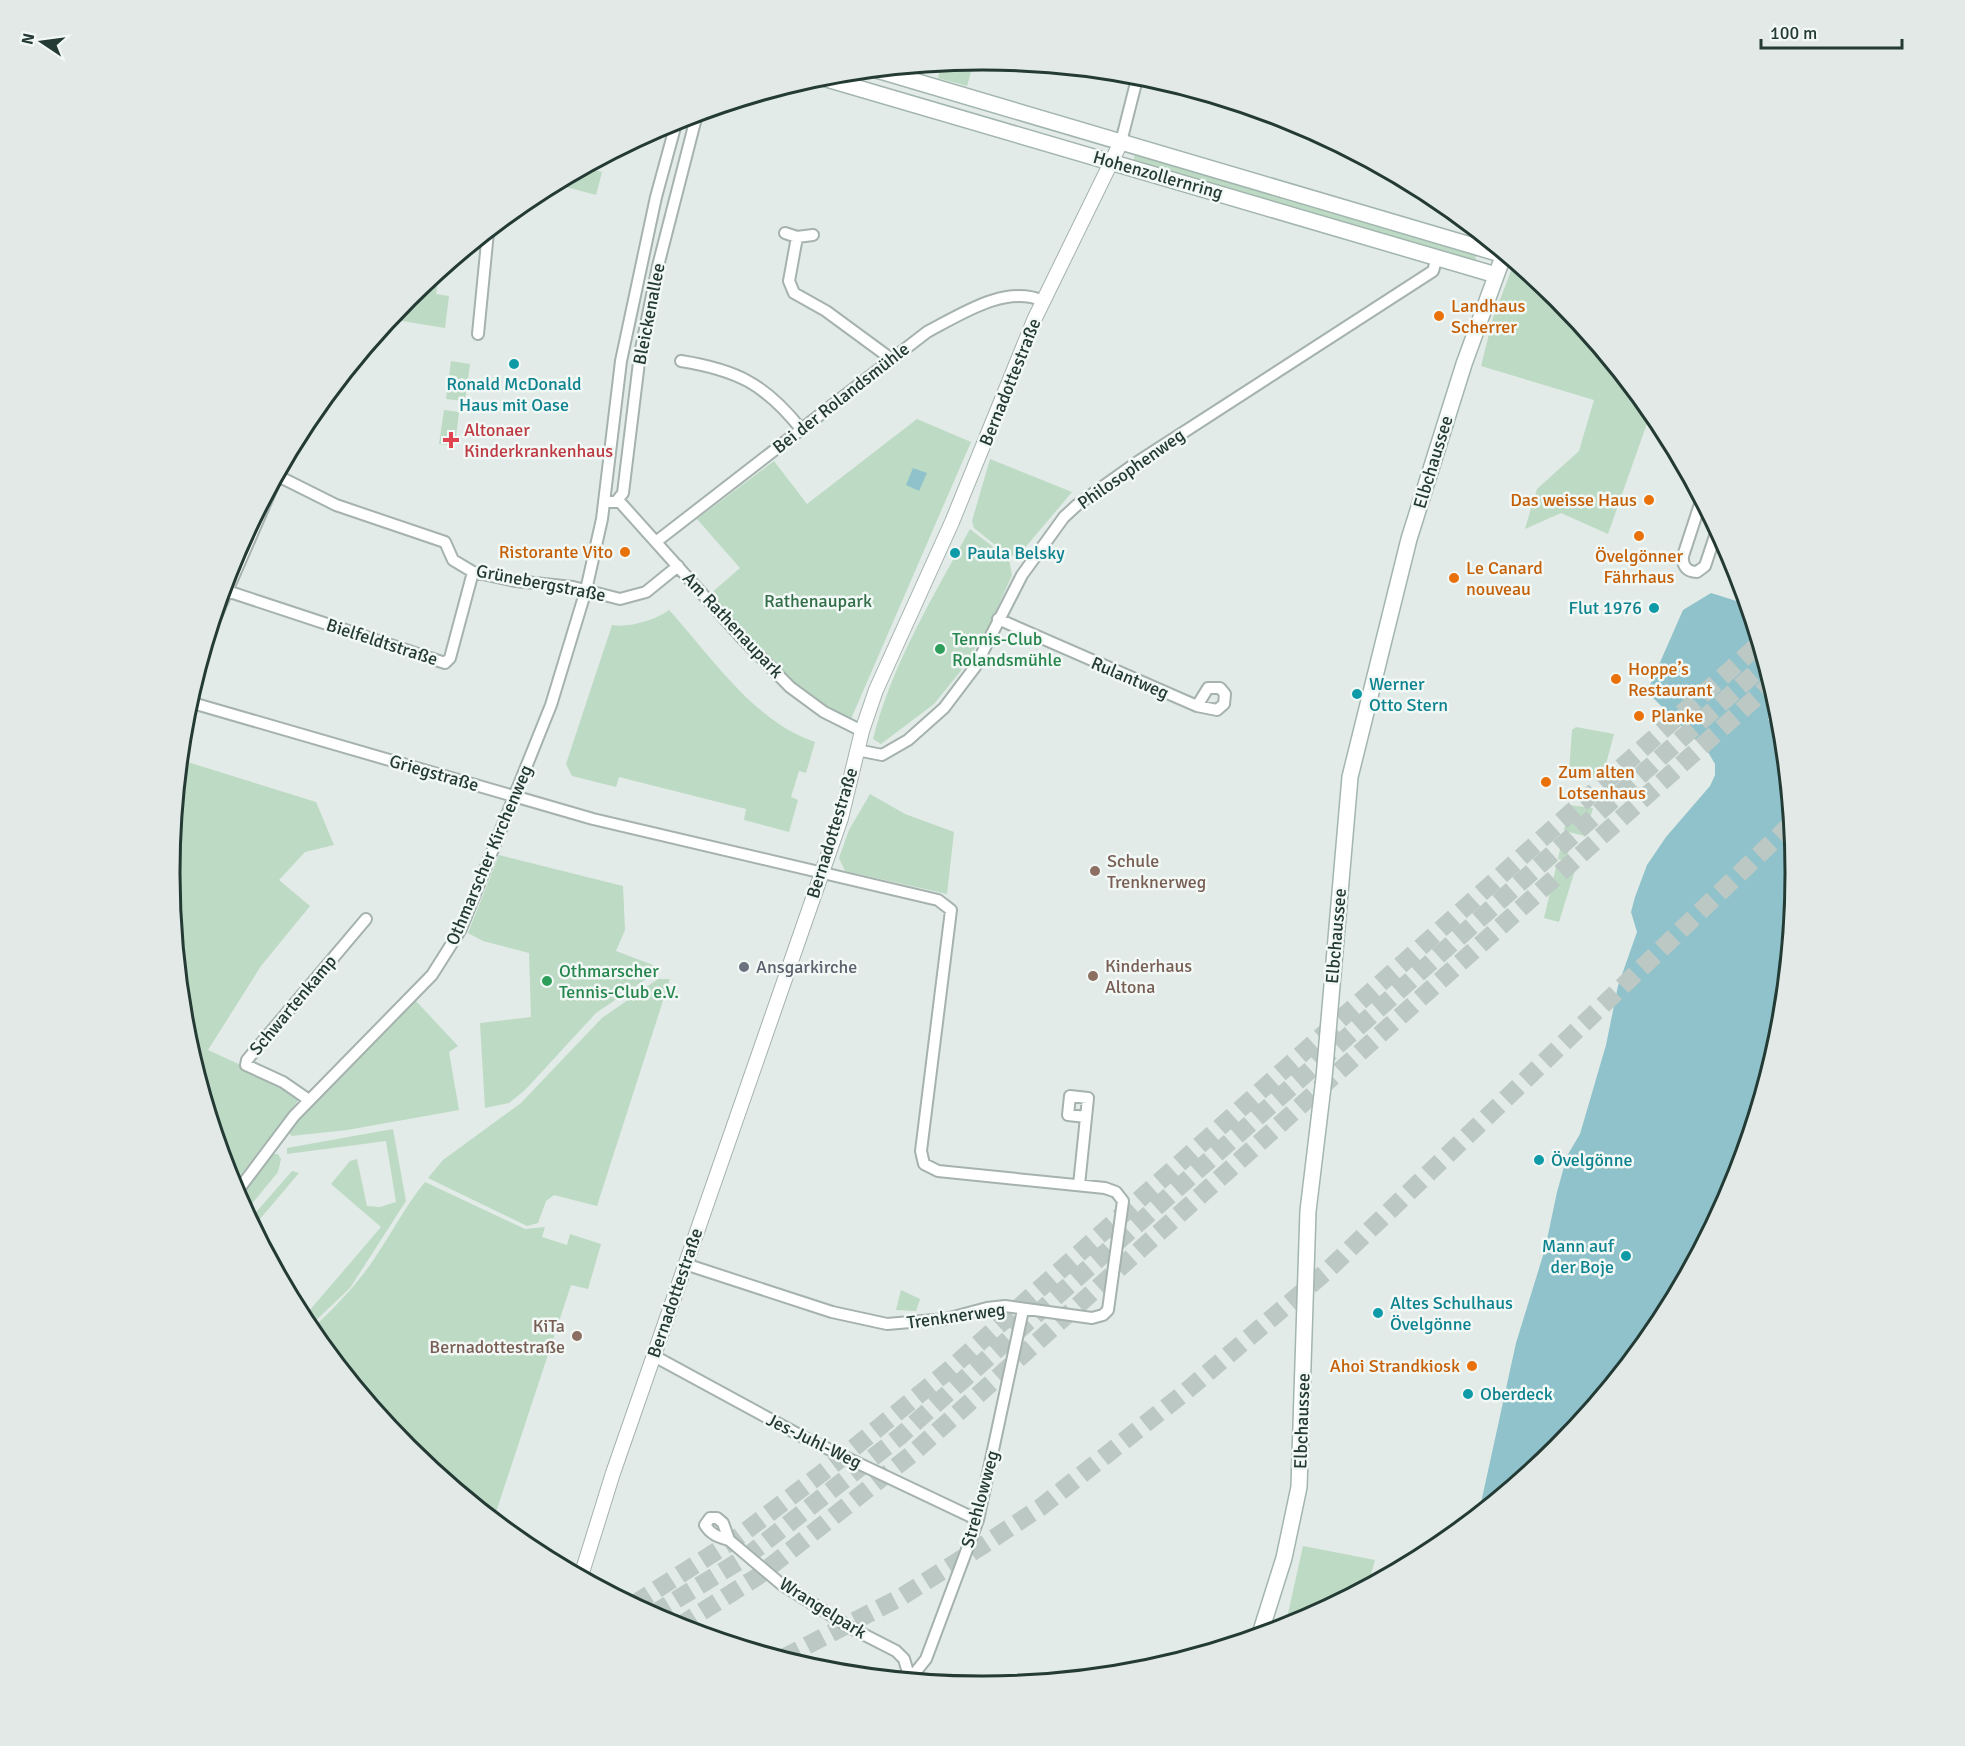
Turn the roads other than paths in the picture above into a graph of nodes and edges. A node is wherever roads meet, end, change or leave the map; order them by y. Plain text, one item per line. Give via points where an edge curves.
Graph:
1 (896, 75) edge
2 (842, 83) edge
3 (1135, 85) edge
4 (694, 125) edge
5 (674, 133) edge
6 (1121, 142) junction
7 (1111, 162) junction
8 (785, 233) dead end
9 (813, 235) dead end
10 (797, 237) junction
11 (487, 242) edge
12 (1488, 250) edge
13 (1437, 256) junction
14 (1501, 261) edge
15 (1496, 275) junction
16 (1043, 301) junction
17 (478, 334) dead end
18 (890, 358) junction
19 (681, 361) dead end
20 (801, 429) junction
21 (285, 478) edge
22 (618, 501) junction
23 (604, 502) junction
24 (1698, 510) edge
25 (657, 541) junction
26 (1713, 542) edge
27 (678, 566) junction
28 (473, 572) junction
29 (586, 590) junction
30 (231, 592) edge
31 (998, 619) junction
32 (198, 704) edge
33 (1197, 706) dead end
34 (862, 731) junction
35 (857, 750) junction
36 (513, 795) junction
37 (820, 872) junction
38 (366, 919) dead end
39 (309, 1100) junction
40 (1086, 1117) dead end
41 (243, 1184) edge
42 (1079, 1185) junction
43 (685, 1264) junction
44 (1023, 1311) junction
45 (654, 1356) junction
46 (978, 1520) junction
47 (729, 1539) dead end
48 (583, 1569) edge
49 (1263, 1624) edge
50 (908, 1672) edge
51 (915, 1673) edge

1 - 6 main road, Hohenzollernring
2 - 7 main road, Hohenzollernring
3 - 6 street, Bernadottestraße
4 - 22 street, Bleickenallee via 640,354 623,493
5 - 23 street, Bleickenallee via 643,252 620,365
6 - 7 street, Bernadottestraße
6 - 12 main road, Hohenzollernring
7 - 13 main road, Hohenzollernring
7 - 16 street, Bernadottestraße
8 - 10 street
9 - 10 street
10 - 18 street via 789,281 794,293 855,330
11 - 17 street
13 - 15 main road, Hohenzollernring
13 - 31 street, Philosophenweg via 1433,271 1077,505 1023,574
14 - 15 main road, Elbchaussee
15 - 49 main road, Elbchaussee via 1400,567 1350,777 1324,1078 1308,1211 1299,1487 1284,1558
16 - 18 street, Bei der Rolandsmühle via 1013,295 970,310 927,332
16 - 34 street, Bernadottestraße via 948,533 876,690
18 - 20 street, Bei der Rolandsmühle
19 - 20 street via 726,370 757,385
20 - 25 street, Bei der Rolandsmühle
21 - 28 street, Grünebergstraße via 336,505 445,542 453,560
22 - 23 street
22 - 25 street, Am Rathenaupark
23 - 29 street, Bleickenallee
24 - 26 street via 1683,565 1697,572 1705,566
25 - 27 street, Am Rathenaupark
27 - 29 street, Grünebergstraße via 660,583 629,598
27 - 34 street, Am Rathenaupark via 790,687 824,712
28 - 29 street, Grünebergstraße
28 - 30 street, Bielfeldtstraße via 450,658 445,663
29 - 36 street, Othmarscher Kirchenweg via 551,705
31 - 33 street, Rulantweg
31 - 35 street, Philosophenweg via 975,667 944,708 909,740 882,755
32 - 36 street, Griegstraße
34 - 35 street, Bernadottestraße
35 - 37 street, Bernadottestraße via 841,818
36 - 37 street, Griegstraße via 599,821
36 - 39 street, Othmarscher Kirchenweg via 461,929 447,954 428,980
37 - 42 street, Trenknerweg via 938,900 951,910 921,1151 924,1164 938,1171
37 - 43 street, Bernadottestraße
38 - 39 street, Schwartenkamp via 247,1060 246,1065 283,1082
39 - 41 street, Othmarscher Kirchenweg
40 - 42 street
42 - 44 street, Trenknerweg via 1116,1192 1123,1201 1108,1310 1092,1318
43 - 44 street, Trenknerweg via 832,1312 887,1324 946,1319 1005,1306
43 - 45 street, Bernadottestraße
44 - 46 street, Strehlowweg
45 - 46 street, Jes-Juhl-Weg via 803,1437
45 - 48 street, Bernadottestraße
46 - 51 street, Strehlowweg via 926,1659
47 - 50 street, Wrangelpark via 781,1584 896,1651 904,1659

